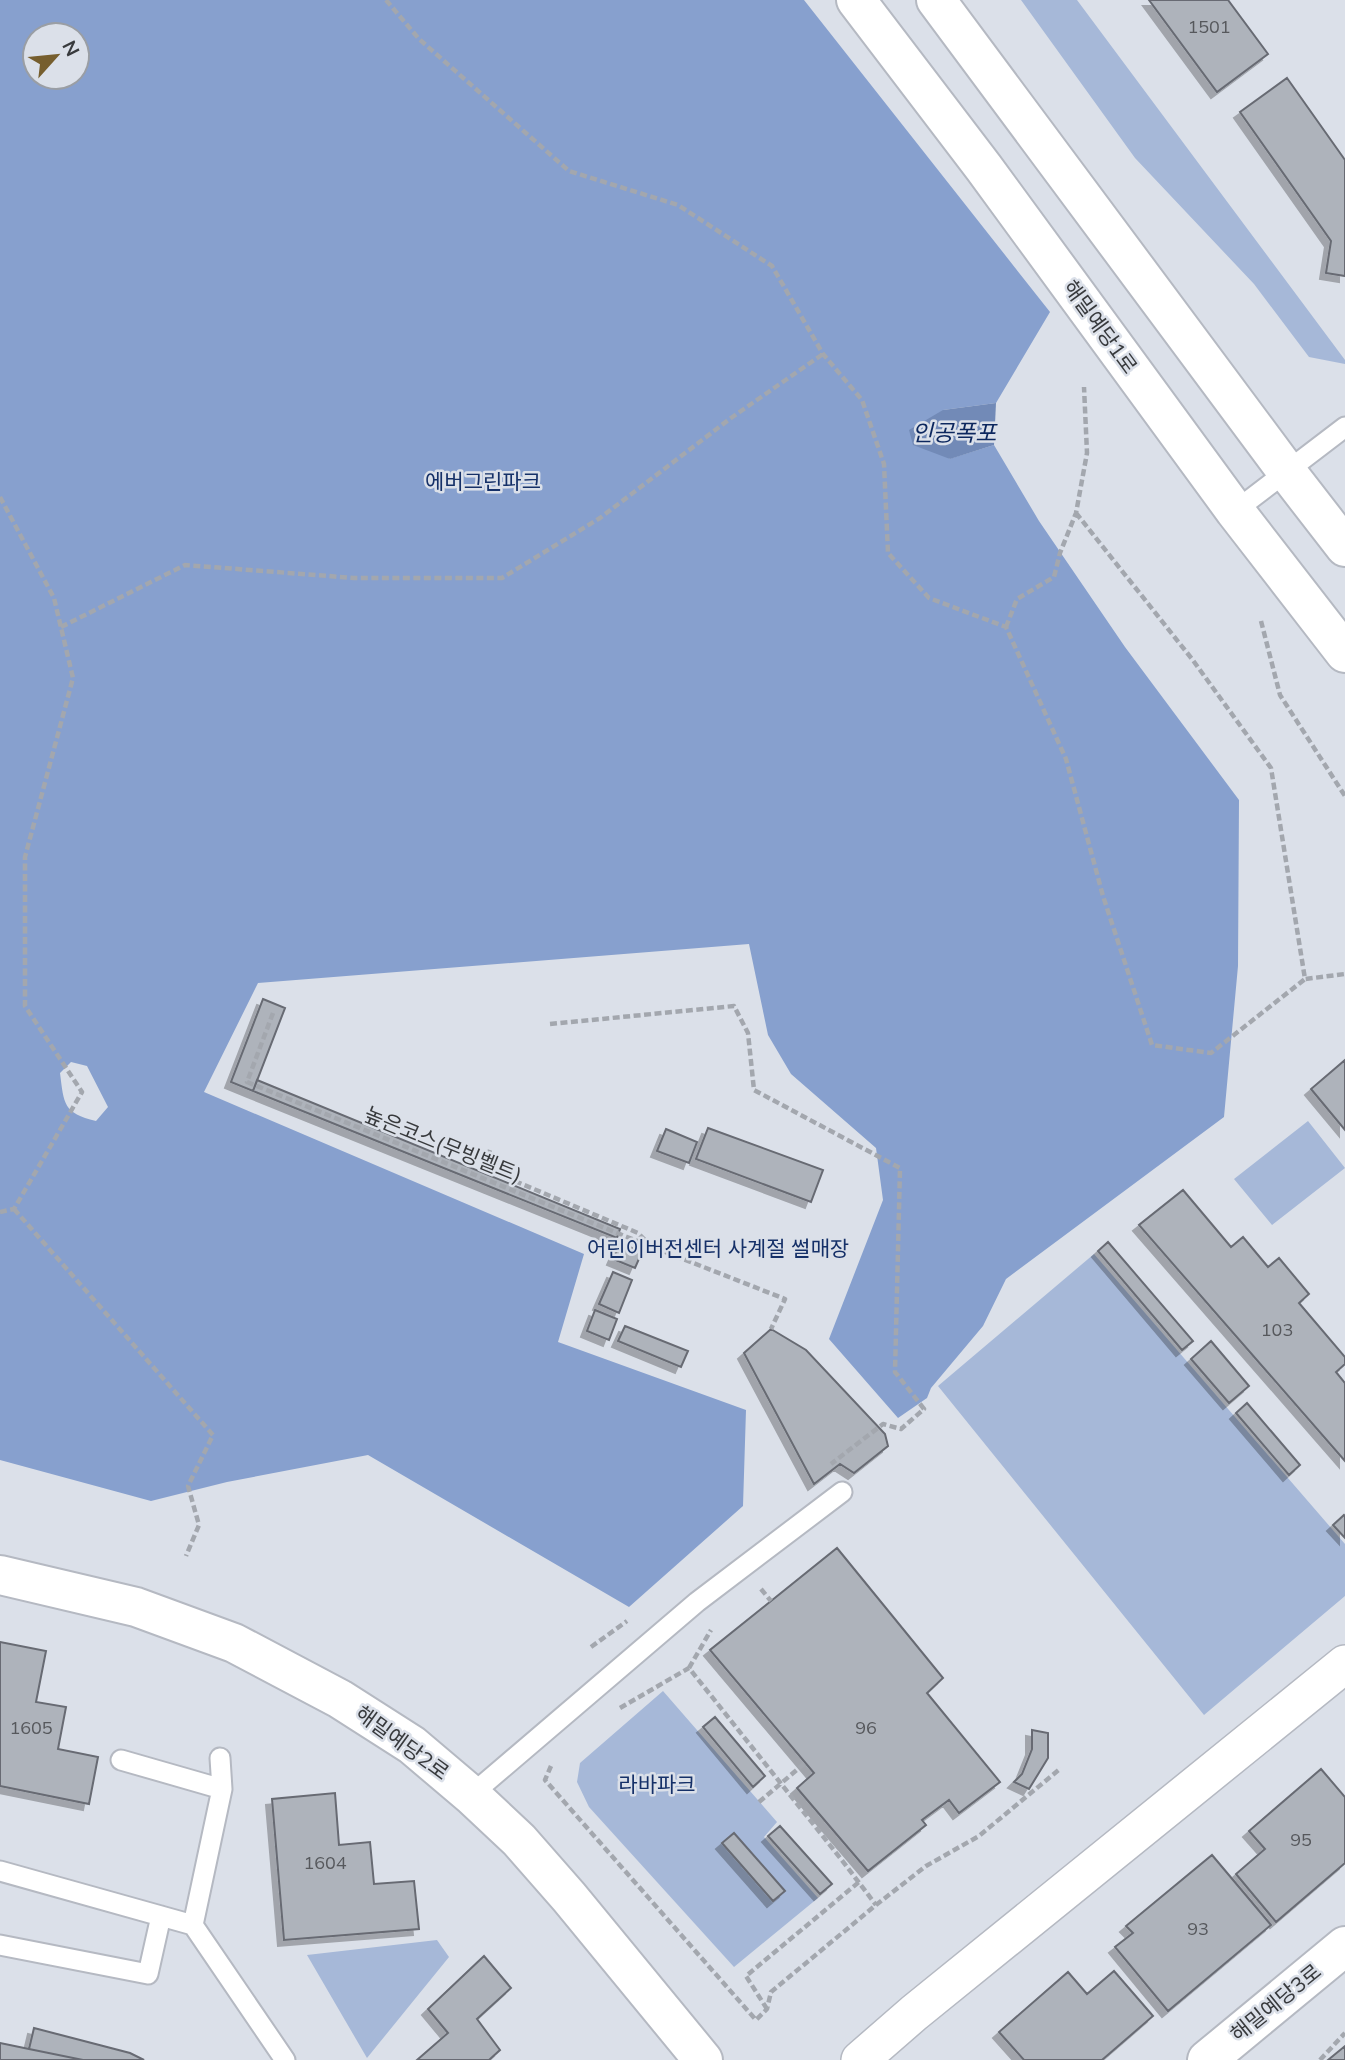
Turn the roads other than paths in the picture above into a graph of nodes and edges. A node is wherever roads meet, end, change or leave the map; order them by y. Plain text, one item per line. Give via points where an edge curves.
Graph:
1 (856, 0) edge
2 (936, 0) edge
3 (1345, 427) edge
4 (1287, 472) junction
5 (1235, 511) junction
6 (1345, 547) edge
7 (1345, 653) edge
8 (842, 1492) dead end
9 (0, 1575) edge
10 (1345, 1664) edge
11 (220, 1758) dead end
12 (121, 1760) dead end
13 (222, 1789) junction
14 (471, 1795) junction
15 (0, 1871) edge
16 (161, 1916) junction
17 (193, 1925) junction
18 (0, 1945) edge
19 (1345, 1946) edge
20 (285, 2060) edge
21 (703, 2060) edge
22 (860, 2060) edge
23 (1207, 2060) edge

1 - 5 street, 해밀예당1로
2 - 4 street
3 - 4 lane
4 - 5 lane
4 - 6 street
5 - 7 street, 해밀예당1로
8 - 14 lane via 697,1602
9 - 14 street, 해밀예당2로 via 136,1607 234,1643 340,1699 412,1745
10 - 22 street
11 - 13 lane
12 - 13 lane
13 - 17 lane
14 - 21 street, 해밀예당2로 via 519,1840 578,1907
15 - 16 lane
16 - 17 lane
16 - 18 lane via 148,1974
17 - 20 lane
19 - 23 street, 해밀예당3로

